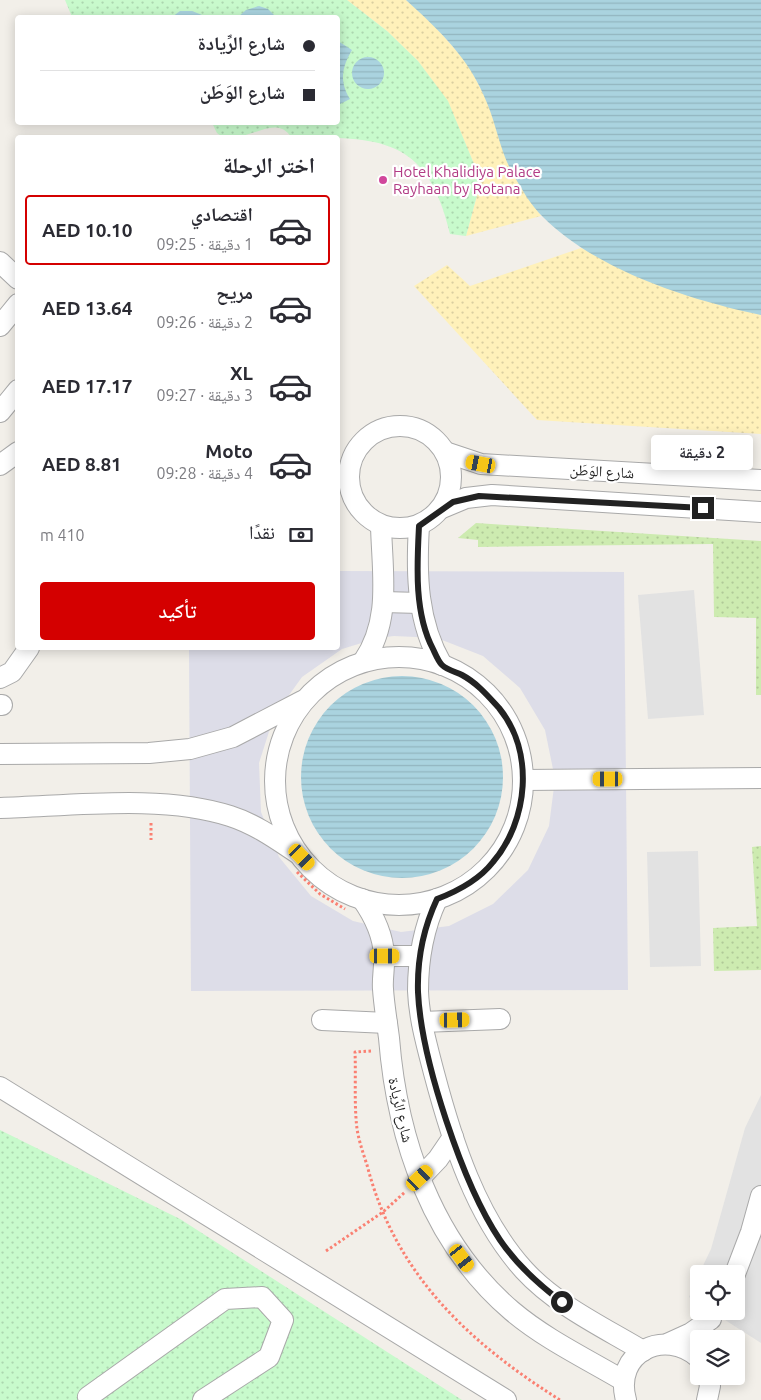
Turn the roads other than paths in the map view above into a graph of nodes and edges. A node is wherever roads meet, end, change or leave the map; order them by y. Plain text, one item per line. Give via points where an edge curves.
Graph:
1 (0, 262) edge
2 (15, 276) edge
3 (15, 308) edge
4 (0, 326) edge
5 (15, 394) edge
6 (0, 412) edge
7 (445, 452) junction
8 (15, 454) edge
9 (0, 464) edge
10 (761, 480) edge
11 (442, 508) junction
12 (761, 512) edge
13 (381, 525) junction
14 (419, 526) junction
15 (383, 602) junction
16 (420, 603) junction
17 (28, 650) edge
18 (363, 662) junction
19 (442, 665) junction
20 (0, 678) edge
21 (306, 699) junction
22 (0, 754) edge
23 (761, 778) edge
24 (523, 780) junction
25 (0, 808) edge
26 (296, 862) junction
27 (437, 899) junction
28 (356, 906) junction
29 (385, 956) junction
30 (420, 956) junction
31 (500, 1019) dead end
32 (322, 1020) dead end
33 (422, 1022) junction
34 (387, 1023) junction
35 (0, 1086) edge
36 (453, 1137) junction
37 (420, 1178) junction
38 (761, 1196) edge
39 (738, 1265) edge
40 (711, 1323) edge
41 (669, 1343) junction
42 (643, 1351) junction
43 (690, 1352) edge
44 (625, 1390) edge
45 (87, 1399) edge
46 (203, 1400) edge
47 (506, 1400) edge

1 - 2 street
3 - 4 street
5 - 6 street
7 - 10 street, شارع الوَطَن via 481,464
7 - 11 street via 451,466 452,481
7 - 13 street via 426,433 400,426 387,427 363,441 350,465 351,492 363,513
8 - 9 street
11 - 12 street, شارع الوَطَن via 466,498 492,496
11 - 14 street
13 - 14 street
13 - 15 street
14 - 16 street
15 - 16 street
15 - 18 street via 380,629
16 - 19 street via 428,636
17 - 20 street via 12,672
18 - 19 street via 390,658
18 - 21 street via 342,671
19 - 24 street via 484,691 500,710 513,732
21 - 22 street via 233,736 190,749 149,753
21 - 26 street via 292,719 276,765 280,814
23 - 24 street
24 - 27 street via 522,803 516,824 493,863 464,887
25 - 26 street via 190,806 252,825
26 - 28 street via 340,890
27 - 28 street via 400,905
27 - 30 street via 425,929
28 - 29 street, شارع الرِّيادة via 377,926
29 - 30 street
29 - 34 street, شارع الرِّيادة via 383,991
30 - 33 street via 418,991
31 - 33 street
32 - 34 street
33 - 36 street
34 - 37 street, شارع الرِّيادة via 399,1112
35 - 47 street
36 - 37 street
36 - 42 street via 490,1221 526,1272 562,1302
37 - 44 street, شارع الرِّيادة via 455,1250 481,1282 531,1326
38 - 39 street
40 - 41 street
41 - 42 street
41 - 43 street
42 - 44 street via 630,1364
45 - 46 street via 225,1299 262,1297 282,1320 269,1357

